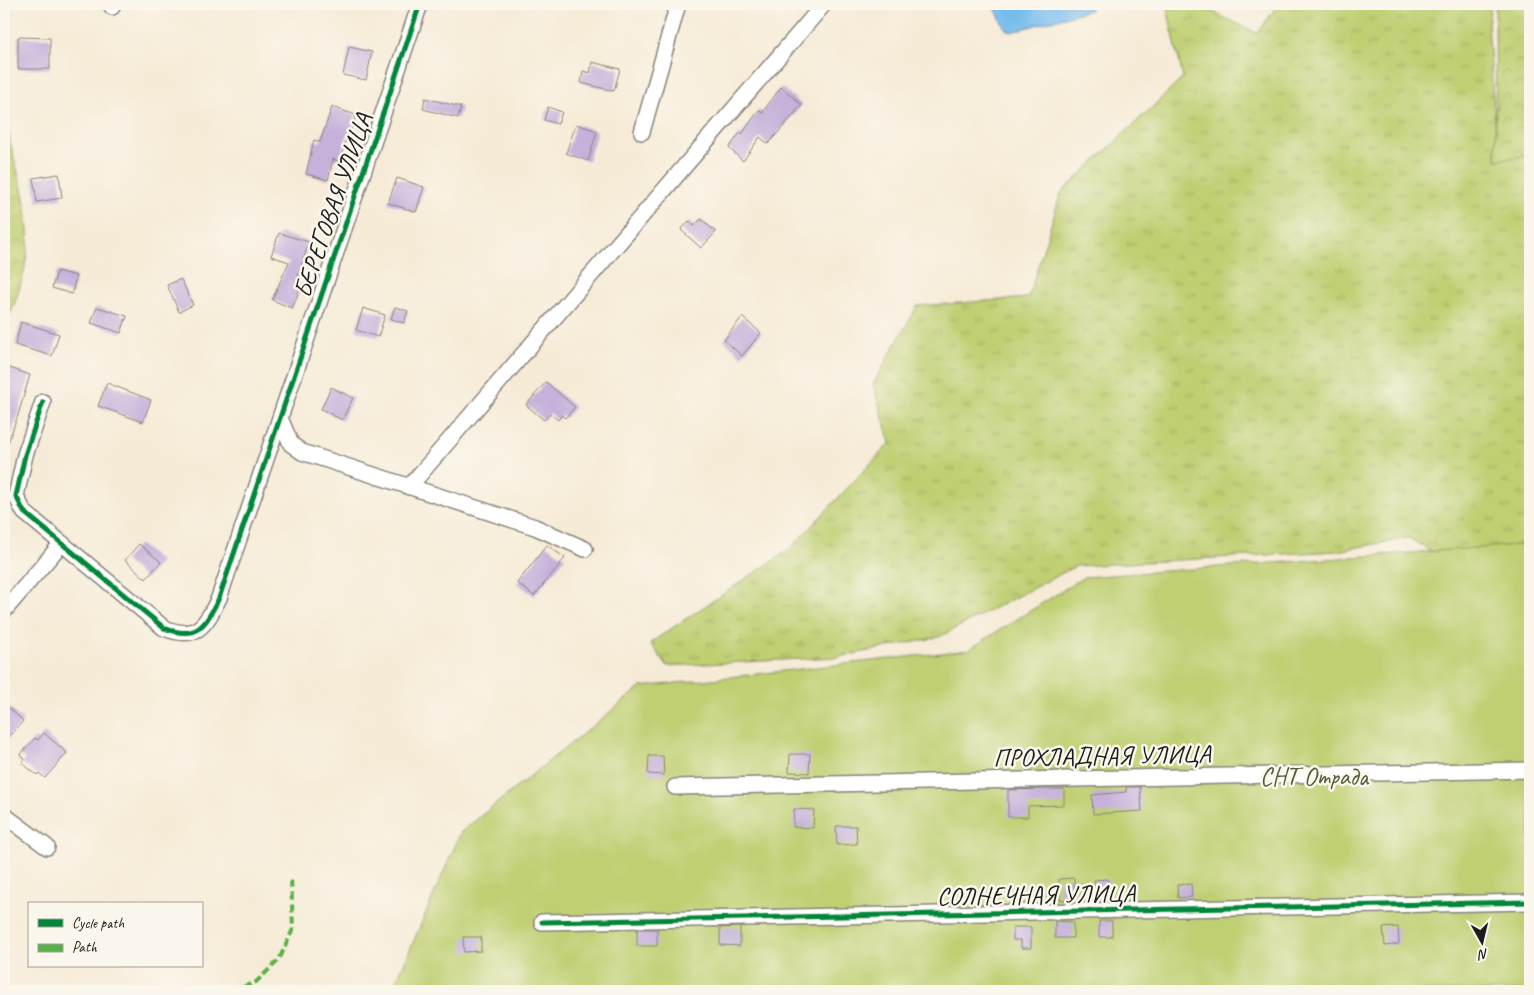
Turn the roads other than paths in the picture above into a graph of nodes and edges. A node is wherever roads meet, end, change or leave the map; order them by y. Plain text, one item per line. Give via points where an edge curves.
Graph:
1 (420, 4) edge
2 (678, 4) edge
3 (824, 4) edge
4 (642, 132) dead end
5 (42, 402) dead end
6 (280, 418) junction
7 (409, 487) junction
8 (62, 543) junction
9 (585, 549) dead end
10 (4, 611) edge
11 (1530, 770) edge
12 (675, 787) dead end
13 (4, 815) edge
14 (47, 847) dead end
15 (1530, 902) edge
16 (542, 922) dead end

1 - 6 street, БЕРЕГОВАЯ УЛИЦА
2 - 4 street
3 - 7 street
5 - 8 street, БЕРЕГОВАЯ УЛИЦА via 16,496 24,512
6 - 7 street via 290,444 302,452
6 - 8 street, БЕРЕГОВАЯ УЛИЦА via 219,598 209,618 193,632 180,634 164,628
7 - 9 street via 535,527
8 - 10 street
11 - 12 street, ПРОХЛАДНАЯ УЛИЦА
13 - 14 street
15 - 16 street, СОЛНЕЧНАЯ УЛИЦА

